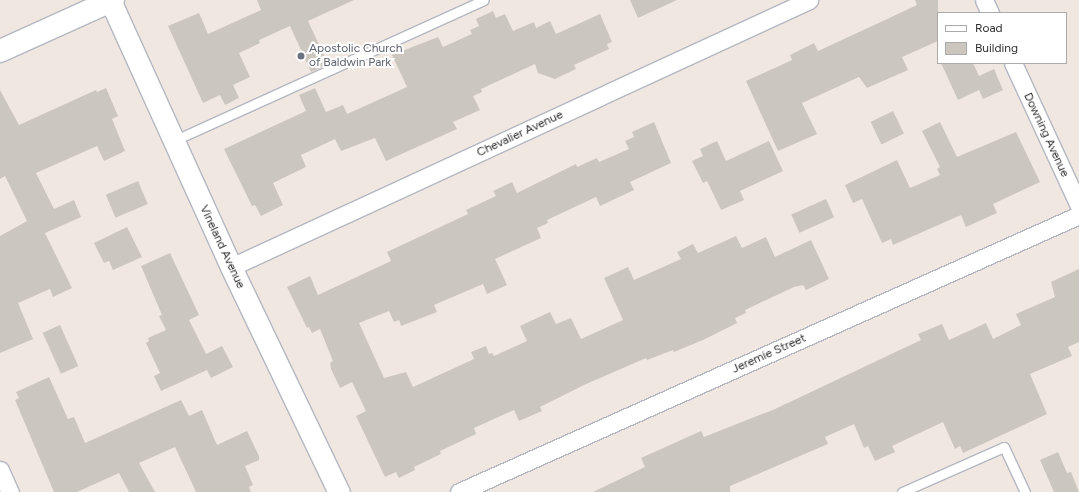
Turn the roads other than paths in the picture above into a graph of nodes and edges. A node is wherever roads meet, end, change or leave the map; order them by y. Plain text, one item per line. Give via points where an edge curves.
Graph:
1 (111, 0) edge
2 (484, 0) edge
3 (809, 0) edge
4 (984, 0) edge
5 (990, 12) edge
6 (0, 51) edge
7 (1013, 64) edge
8 (174, 141) junction
9 (1079, 206) edge
10 (1079, 215) edge
11 (231, 267) junction
12 (0, 470) edge
13 (10, 492) edge
14 (339, 492) edge
15 (459, 492) edge
16 (902, 492) edge
17 (1025, 492) edge

1 - 6 main road
1 - 8 street, Vineland Avenue
2 - 8 lane
3 - 11 street, Chevalier Avenue
4 - 5 street
7 - 9 street, Downing Avenue
8 - 11 street, Vineland Avenue
10 - 15 street, Jeremie Street
11 - 14 street, Vineland Avenue
12 - 13 street
16 - 17 lane via 1004,447

